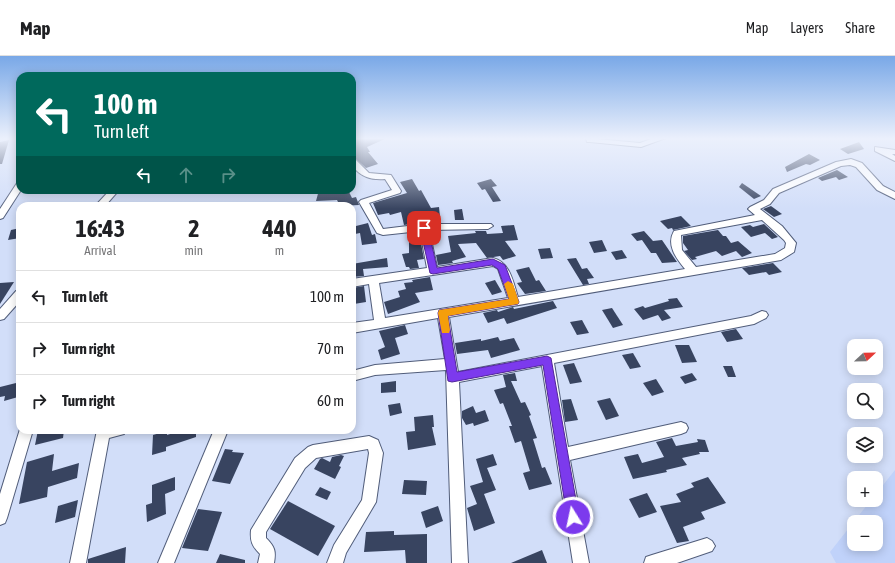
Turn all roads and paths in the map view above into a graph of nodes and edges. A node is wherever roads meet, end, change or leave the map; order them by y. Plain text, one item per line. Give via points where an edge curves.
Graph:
1 (356, 166) edge
2 (16, 191) edge
3 (111, 194) edge
4 (895, 196) edge
5 (104, 202) edge
6 (0, 216) edge
7 (763, 216) junction
8 (488, 226) dead end
9 (424, 228) junction
10 (433, 271) junction
11 (693, 271) junction
12 (373, 280) junction
13 (356, 282) edge
14 (16, 298) edge
15 (515, 302) junction
16 (443, 313) junction
17 (762, 315) dead end
18 (0, 316) edge
19 (380, 323) junction
20 (356, 327) edge
21 (547, 360) junction
22 (452, 371) junction
23 (356, 375) edge
24 (681, 428) dead end
25 (25, 434) edge
26 (104, 434) edge
27 (219, 434) edge
28 (562, 455) junction
29 (0, 518) edge
30 (707, 546) dead end
31 (78, 563) edge
32 (166, 563) edge
33 (266, 563) edge
34 (335, 563) edge
35 (460, 563) edge
36 (581, 563) edge
37 (652, 563) edge

1 - 9 street via 368,176 389,178 397,191 364,202 380,231
2 - 6 street
3 - 5 street
4 - 7 street via 880,188 860,165 851,162 839,164 776,191 766,202 753,209
7 - 11 street via 677,233 674,245
7 - 11 street via 786,235 791,243 790,250 777,257
8 - 9 street
9 - 10 street
10 - 12 street
10 - 15 street via 493,262 502,267
11 - 15 street
12 - 13 street
12 - 19 street
14 - 18 street
15 - 16 street
16 - 19 street
16 - 22 street
17 - 21 street via 754,320
19 - 20 street
21 - 22 street
21 - 28 street
22 - 23 street via 375,370
22 - 35 street
24 - 28 street
25 - 29 street
26 - 31 street
27 - 32 street
28 - 36 street
30 - 37 street
33 - 34 street via 268,551 258,540 258,530 300,463 313,452 368,442 373,444 376,453 369,502 339,550

